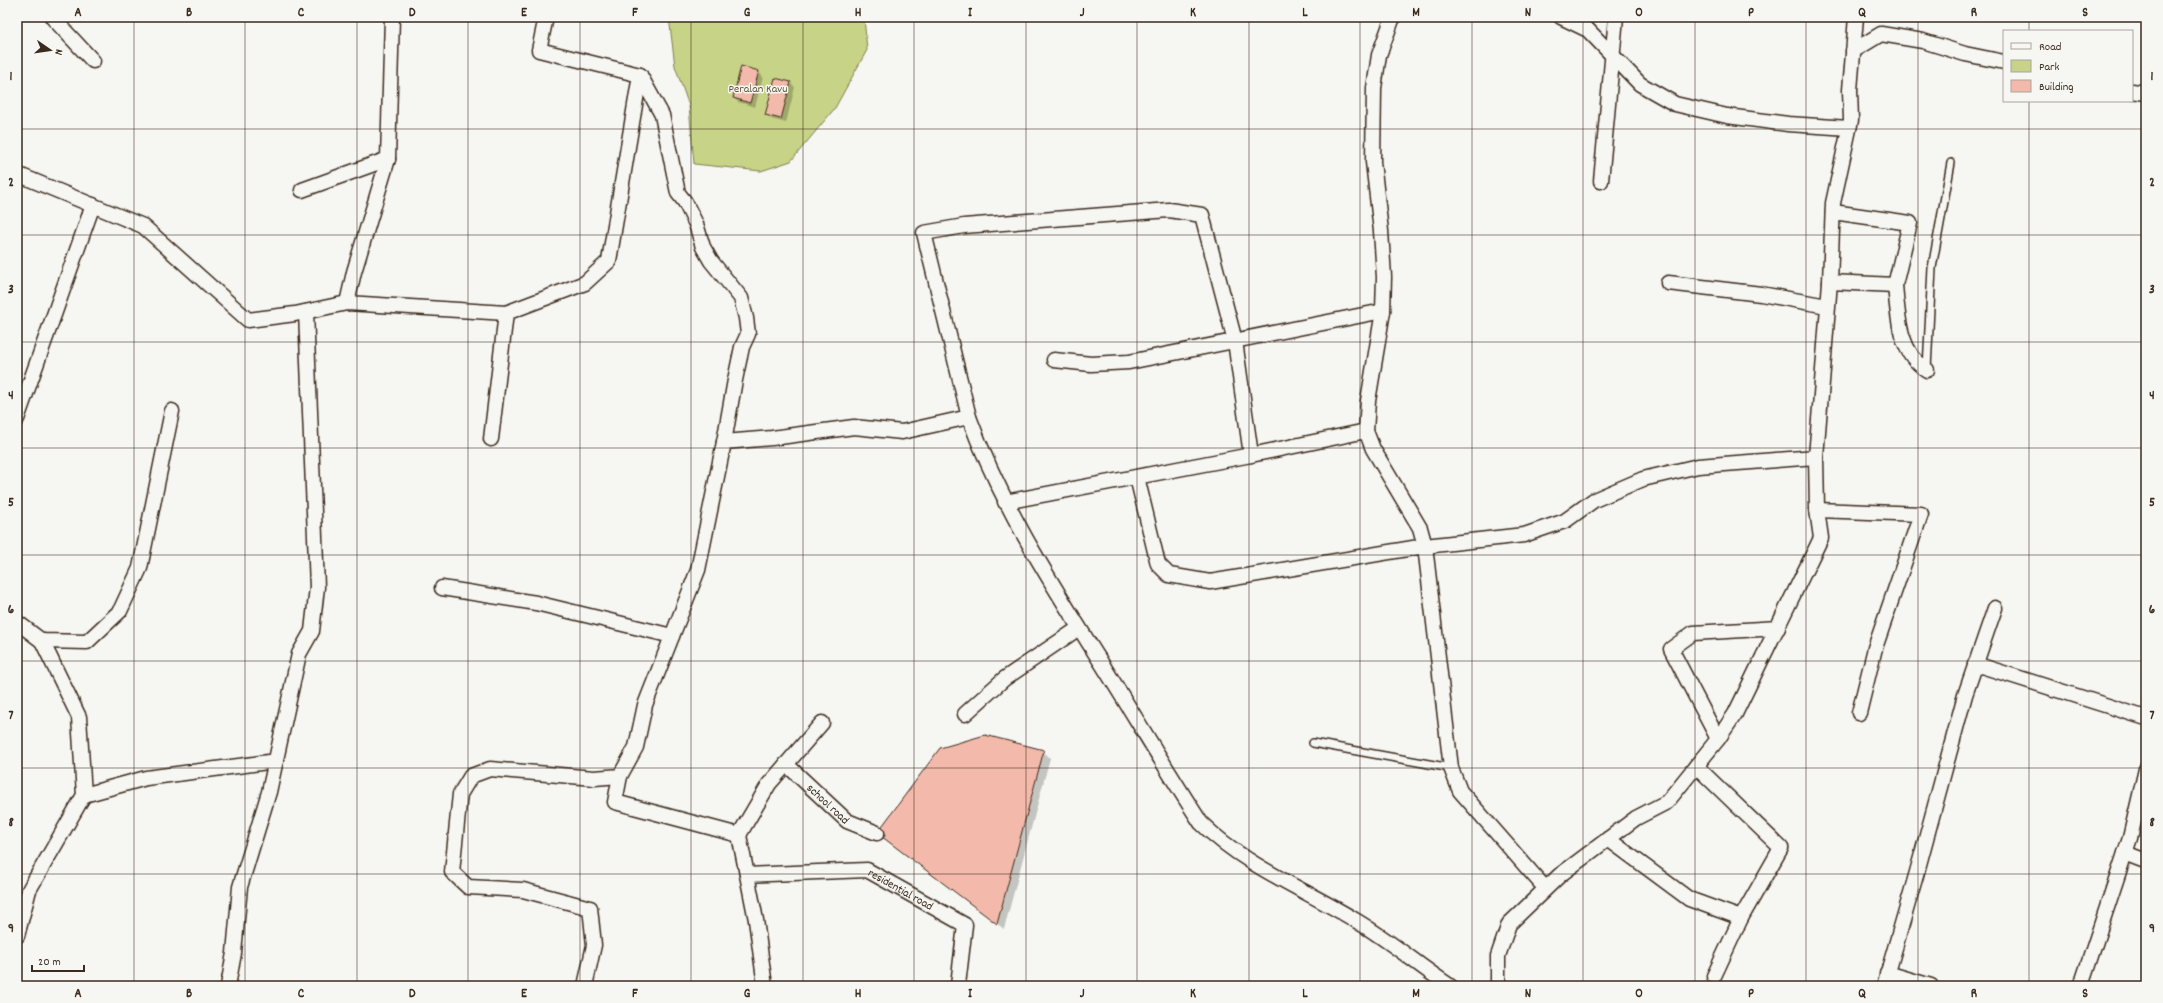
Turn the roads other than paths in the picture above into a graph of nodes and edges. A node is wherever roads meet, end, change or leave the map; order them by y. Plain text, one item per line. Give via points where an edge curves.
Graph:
1 (52, 17) edge
2 (384, 17) edge
3 (392, 17) edge
4 (546, 17) edge
5 (1393, 17) edge
6 (1561, 17) edge
7 (1616, 17) edge
8 (1856, 17) edge
9 (390, 47) junction
10 (1853, 51) junction
11 (1611, 55) junction
12 (93, 61) dead end
13 (2003, 62) edge
14 (640, 75) junction
15 (2133, 91) edge
16 (2146, 93) edge
17 (1849, 128) junction
18 (388, 158) junction
19 (1951, 163) dead end
20 (17, 174) edge
21 (1601, 181) dead end
22 (302, 190) dead end
23 (93, 205) junction
24 (1833, 212) junction
25 (1830, 282) junction
26 (1668, 283) dead end
27 (1895, 285) junction
28 (347, 303) junction
29 (1827, 306) junction
30 (1383, 311) junction
31 (306, 312) junction
32 (506, 313) junction
33 (1235, 341) junction
34 (1054, 360) dead end
35 (1927, 370) joint
36 (172, 411) dead end
37 (969, 417) junction
38 (17, 419) edge
39 (1366, 431) junction
40 (491, 439) dead end
41 (724, 442) junction
42 (1251, 456) junction
43 (1816, 457) junction
44 (1137, 477) junction
45 (1005, 502) junction
46 (1817, 510) junction
47 (1425, 546) junction
48 (442, 588) dead end
49 (1995, 608) dead end
50 (17, 622) edge
51 (1079, 628) junction
52 (1778, 628) junction
53 (672, 636) junction
54 (42, 641) junction
55 (1975, 664) junction
56 (1859, 713) dead end
57 (965, 714) dead end
58 (2146, 718) edge
59 (822, 723) dead end
60 (1718, 739) junction
61 (1312, 743) dead end
62 (276, 761) junction
63 (786, 764) junction
64 (1696, 766) junction
65 (1452, 768) junction
66 (2146, 769) edge
67 (620, 776) junction
68 (84, 795) junction
69 (876, 833) dead end
70 (739, 835) junction
71 (1608, 839) junction
72 (2125, 853) junction
73 (2146, 861) edge
74 (747, 875) junction
75 (1546, 888) junction
76 (1741, 918) junction
77 (17, 936) edge
78 (1714, 976) dead end
79 (1886, 980) edge
80 (228, 986) edge
81 (585, 986) edge
82 (765, 986) edge
83 (957, 986) edge
84 (1450, 986) edge
85 (1498, 986) edge
86 (1931, 986) edge
87 (2081, 986) edge

1 - 12 street
2 - 9 street
3 - 9 street
4 - 14 street via 539,50
5 - 30 street via 1379,55 1374,88 1373,162 1381,231
6 - 11 street via 1588,30
7 - 11 street
8 - 10 street
9 - 18 street
10 - 13 street via 1881,34 1923,41 1965,54
10 - 17 street
11 - 17 street via 1640,84 1675,104 1727,116
11 - 21 street
14 - 32 street via 609,261 585,283
14 - 41 street via 662,115 678,193 696,224 711,262 741,298 746,318 748,334 742,347
15 - 16 street
17 - 24 street via 1842,154
18 - 22 street
18 - 28 street
19 - 35 lane via 1932,268
20 - 23 street
23 - 31 street via 143,226 248,320
23 - 38 street
24 - 25 street
24 - 27 street via 1910,223
25 - 27 street
25 - 29 street
26 - 29 street via 1761,294
27 - 35 street via 1900,334 1919,365
28 - 31 street
28 - 32 street
29 - 43 street
30 - 33 street
30 - 39 street via 1368,402
31 - 62 street via 317,587 312,631 300,654
32 - 40 street
33 - 34 street via 1129,362 1091,364
33 - 37 street via 1202,216 1170,210 964,226 924,233
33 - 42 street
36 - 54 street via 140,568 120,611 87,642
37 - 41 street via 902,432 854,427
37 - 45 street
39 - 42 street
39 - 47 street via 1373,449 1417,522
41 - 53 street via 698,570
42 - 44 street
43 - 46 street
43 - 47 street via 1698,466 1643,479 1594,500 1564,521 1524,535
44 - 45 street
44 - 47 street via 1158,564 1169,575 1210,582
45 - 51 street
46 - 52 street via 1821,538
46 - 56 street via 1920,514 1875,648
47 - 65 street
48 - 53 street via 536,604
49 - 55 street
50 - 54 street
51 - 57 street via 1004,678
51 - 84 street via 1201,823 1221,843 1384,938
52 - 60 street via 1735,714
52 - 60 street via 1694,633 1671,649
53 - 67 street via 645,705 636,747
54 - 68 street via 79,717
55 - 58 street
55 - 79 street
59 - 63 street
60 - 64 street
61 - 65 lane
62 - 68 street via 146,778
62 - 80 street via 240,887
63 - 69 street, school road via 847,821
63 - 70 street via 769,784
64 - 71 street via 1667,802 1636,818
64 - 76 street via 1781,848
65 - 75 street via 1460,791
66 - 72 street
67 - 70 street via 615,802
67 - 81 street via 594,778 490,769 471,776 460,794 452,872 468,887 523,890 590,908 594,945
68 - 77 street via 29,890
70 - 74 street
71 - 75 street
71 - 76 street via 1689,899
72 - 73 street
72 - 87 street
74 - 82 street
74 - 83 street, residential road via 867,870 965,925
75 - 85 street via 1509,924 1498,956
76 - 78 street
79 - 86 street

